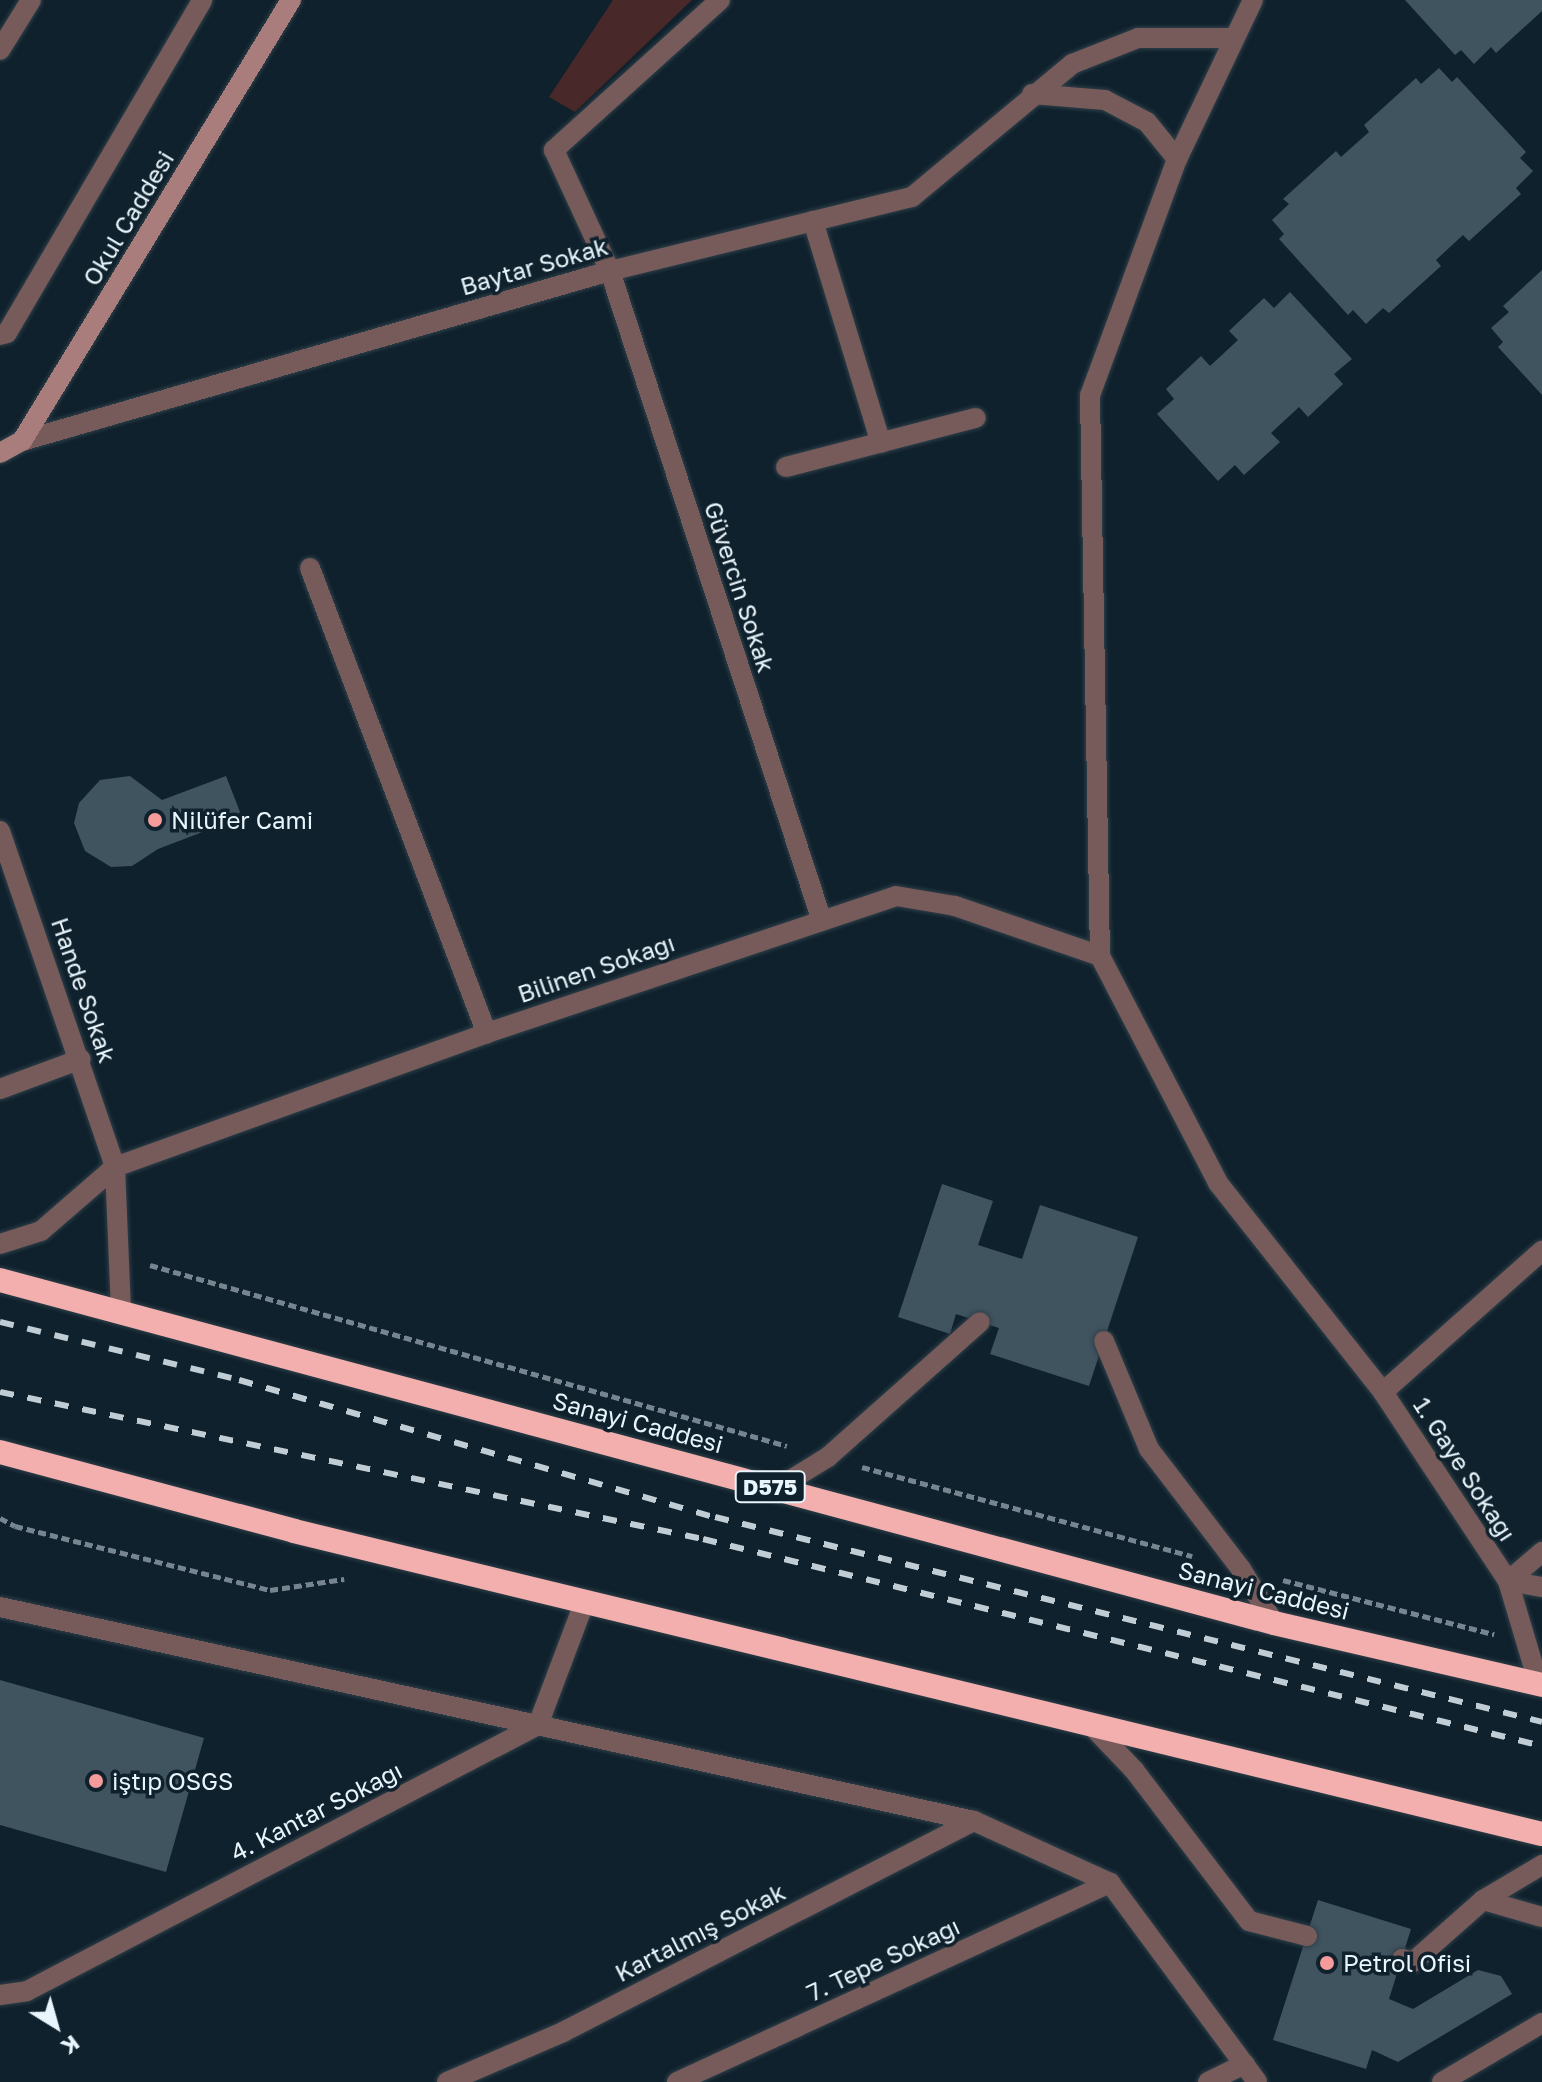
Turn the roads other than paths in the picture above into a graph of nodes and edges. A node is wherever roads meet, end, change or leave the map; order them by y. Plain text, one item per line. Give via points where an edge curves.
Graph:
1 (31, 0) edge
2 (202, 0) edge
3 (291, 0) edge
4 (720, 0) edge
5 (1253, 0) edge
6 (1234, 38) junction
7 (0, 50) edge
8 (1032, 94) junction
9 (1177, 159) junction
10 (813, 221) junction
11 (610, 271) junction
12 (0, 335) edge
13 (976, 418) dead end
14 (22, 441) junction
15 (881, 443) junction
16 (0, 453) edge
17 (786, 467) dead end
18 (310, 568) dead end
19 (0, 831) edge
20 (821, 918) junction
21 (1100, 956) junction
22 (487, 1033) junction
23 (81, 1059) junction
24 (0, 1089) edge
25 (115, 1167) junction
26 (0, 1244) edge
27 (1542, 1251) edge
28 (0, 1280) edge
29 (121, 1310) junction
30 (980, 1322) dead end
31 (1104, 1341) dead end
32 (1383, 1392) junction
33 (0, 1452) edge
34 (776, 1489) junction
35 (1542, 1552) edge
36 (1508, 1581) junction
37 (1542, 1587) edge
38 (584, 1603) junction
39 (0, 1607) edge
40 (1274, 1623) junction
41 (1541, 1685) edge
42 (538, 1725) junction
43 (1092, 1726) junction
44 (974, 1821) junction
45 (1542, 1834) edge
46 (1542, 1865) edge
47 (1110, 1883) junction
48 (1483, 1900) junction
49 (1542, 1917) edge
50 (1307, 1936) dead end
51 (1402, 1959) dead end
52 (0, 1995) edge
53 (1542, 2023) edge
54 (1245, 2064) junction
55 (447, 2082) edge
56 (677, 2082) edge
57 (1208, 2082) edge
58 (1257, 2082) edge
59 (1442, 2082) edge

1 - 7 street
2 - 12 street via 7,333
3 - 14 street, Okul Caddesi
4 - 11 street, Güvercin Sokak via 554,150
5 - 6 street
6 - 8 street, Baytar Sokak via 1138,38 1072,64
6 - 9 street
8 - 9 street via 1105,100 1147,122
8 - 10 street, Baytar Sokak via 912,197
9 - 21 street via 1090,395
10 - 11 street, Baytar Sokak
10 - 15 street
11 - 14 street, Baytar Sokak
11 - 20 street, Güvercin Sokak
13 - 15 street
14 - 16 street
15 - 17 street
18 - 22 street
19 - 23 street, Hande Sokak
20 - 21 street, Bilinen Sokağı via 896,896 955,906
20 - 22 street, Bilinen Sokağı
21 - 32 street via 1218,1183
22 - 25 street, Bilinen Sokağı
23 - 24 street
23 - 25 street, Hande Sokak
25 - 26 street via 41,1231
25 - 29 street, Hande Sokak via 123,1257
27 - 32 street, 1. Gaye Sokağı
28 - 29 highway, Sanayi Caddesi / D575
29 - 34 highway, Sanayi Caddesi / D575
30 - 34 street via 828,1457
31 - 40 street via 1149,1449 1241,1569
32 - 36 street, 1. Gaye Sokağı
33 - 38 highway
34 - 40 highway, Sanayi Caddesi / D575
35 - 36 street
36 - 37 street
36 - 41 street, 1. Gaye Sokağı
38 - 42 street
38 - 43 highway
39 - 42 street
40 - 41 highway, Sanayi Caddesi / D575
42 - 44 street
42 - 52 street, 4. Kantar Sokağı via 27,1991
43 - 45 highway
43 - 50 street via 1134,1770 1249,1921
44 - 47 street
44 - 55 street, Kartalmış Sokak via 563,2032
46 - 48 street
47 - 54 street
47 - 56 street, 7. Tepe Sokağı
48 - 49 street
48 - 51 street via 1413,1962
53 - 59 street
54 - 57 street
54 - 58 street

